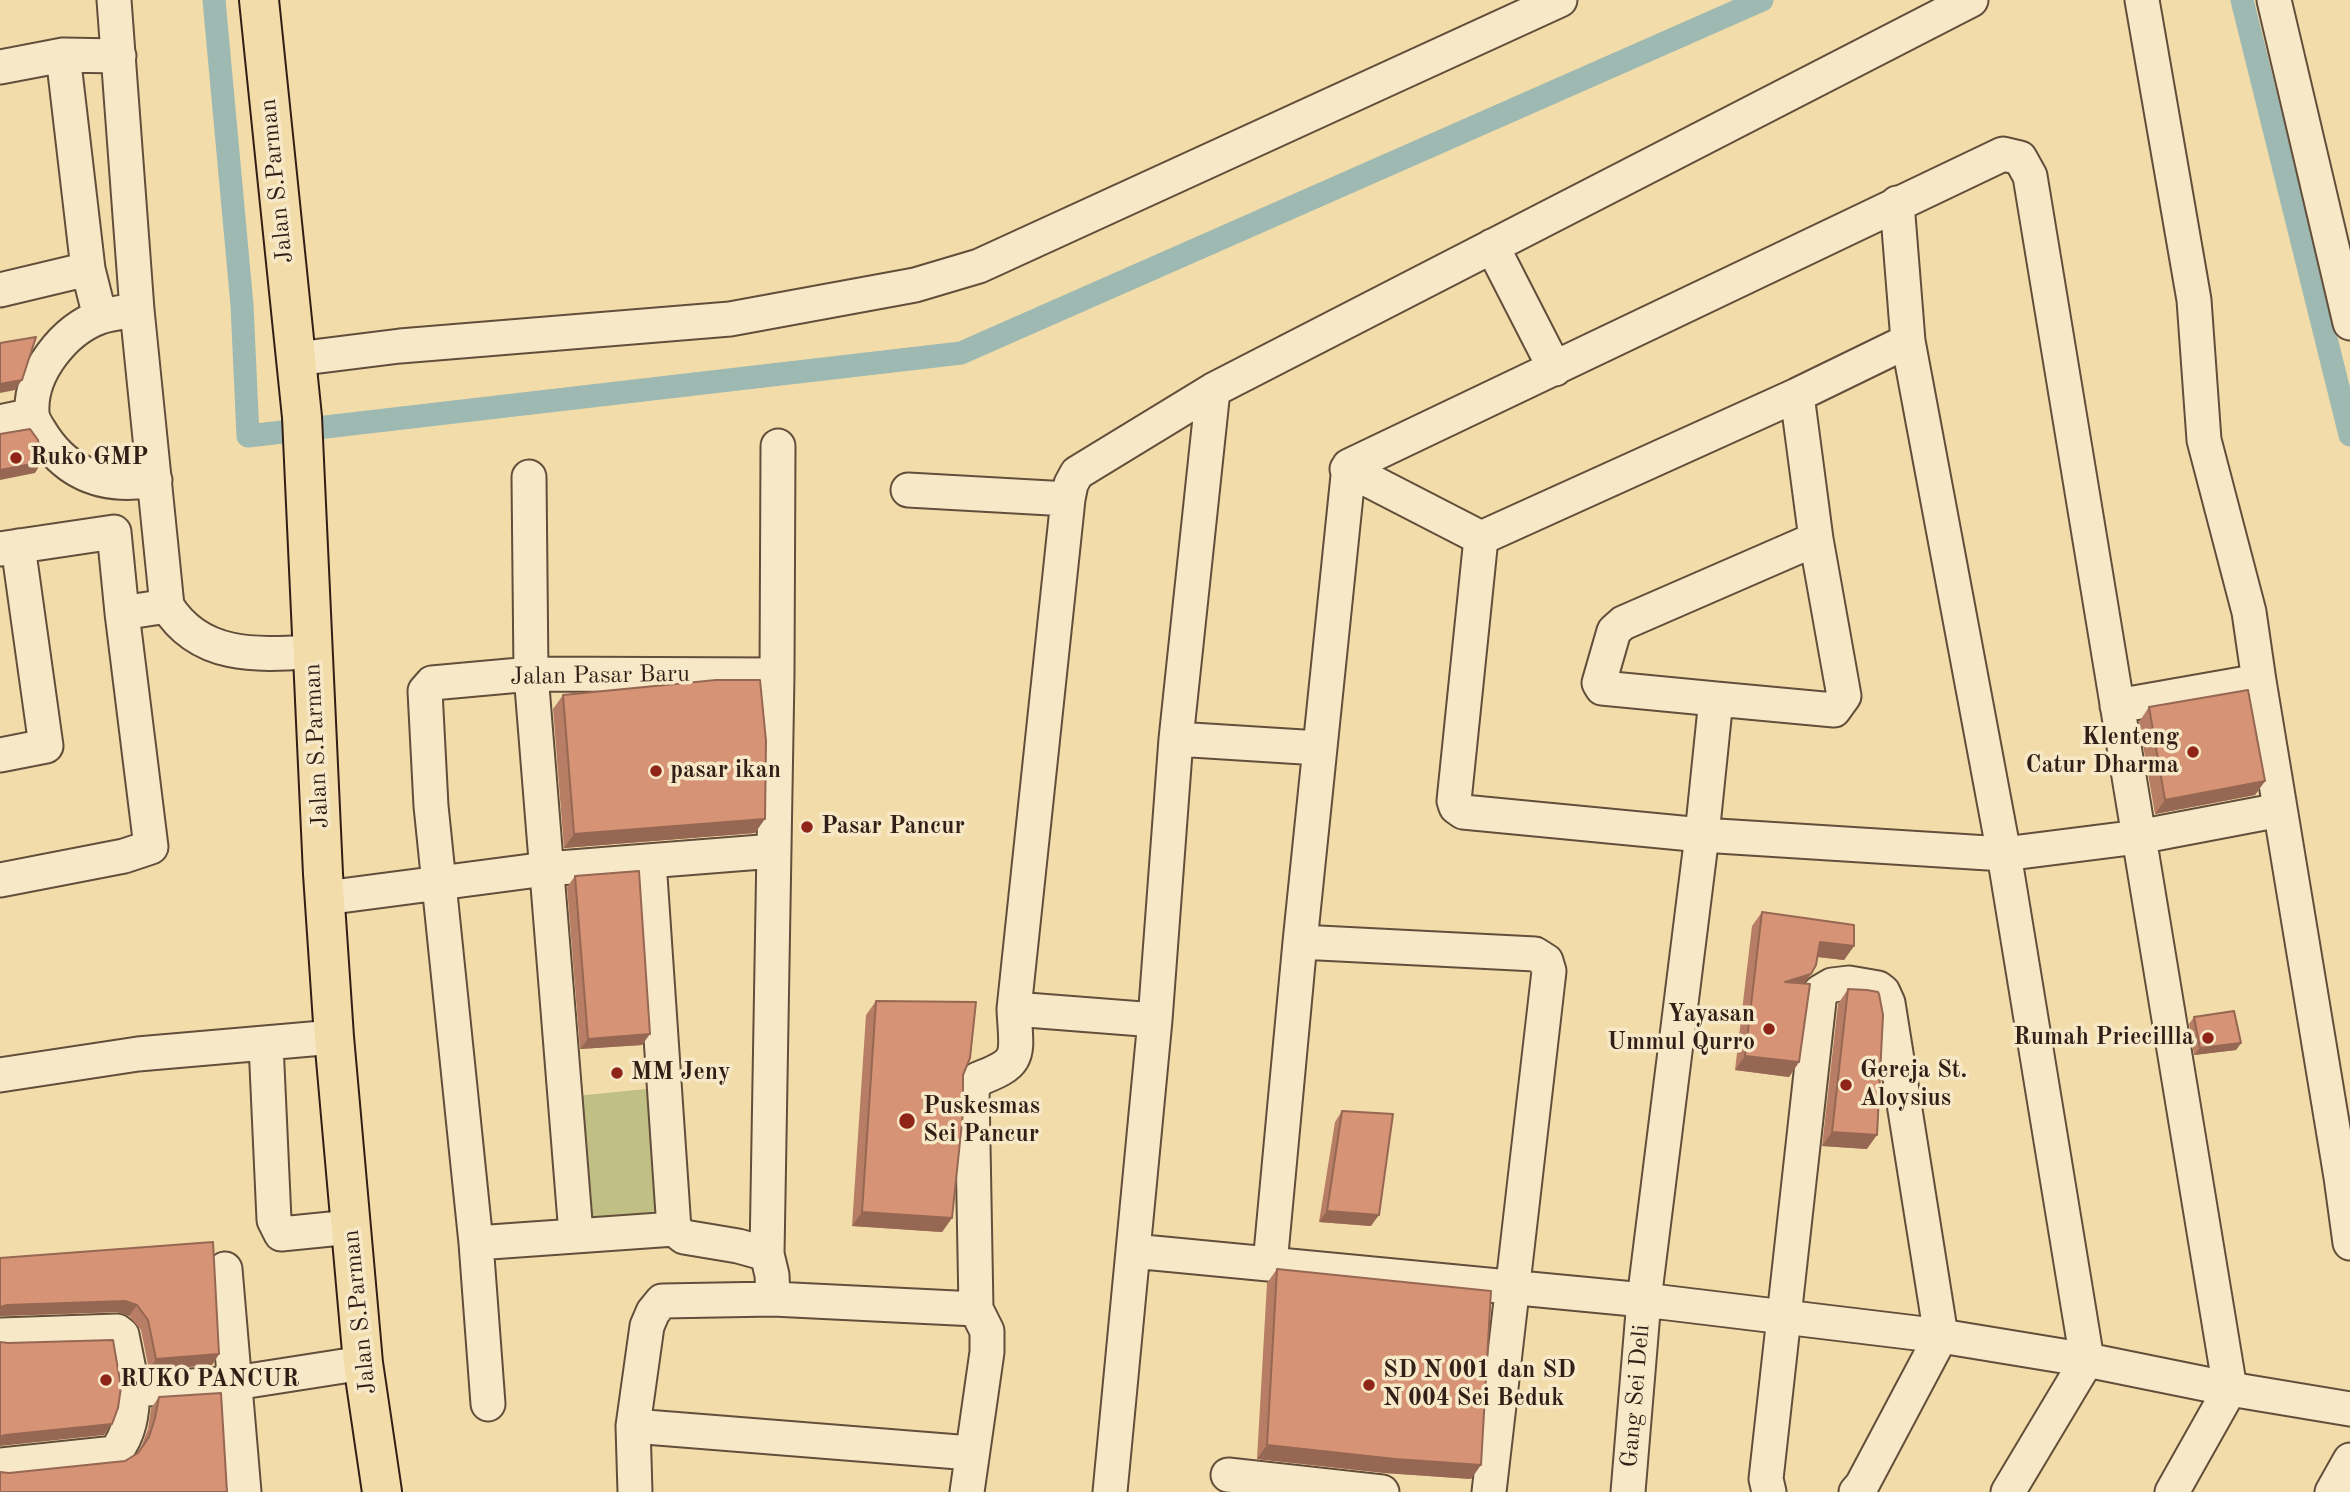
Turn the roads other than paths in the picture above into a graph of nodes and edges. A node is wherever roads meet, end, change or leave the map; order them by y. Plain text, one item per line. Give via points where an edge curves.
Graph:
1 (114, 0) edge
2 (259, 0) edge
3 (1560, 0) edge
4 (1970, 0) edge
5 (2142, 0) edge
6 (2274, 0) edge
7 (63, 55) junction
8 (119, 55) junction
9 (0, 67) edge
10 (1897, 203) junction
11 (1492, 246) junction
12 (88, 269) junction
13 (0, 290) edge
14 (137, 310) junction
15 (100, 317) junction
16 (2350, 323) edge
17 (1908, 341) junction
18 (296, 359) junction
19 (1555, 369) junction
20 (1213, 390) junction
21 (1797, 395) junction
22 (32, 415) junction
23 (0, 422) edge
24 (778, 446) dead end
25 (1347, 469) junction
26 (529, 477) dead end
27 (155, 480) junction
28 (908, 490) dead end
29 (1068, 499) junction
30 (1481, 538) junction
31 (1816, 539) junction
32 (9, 548) edge
33 (167, 606) junction
34 (122, 613) junction
35 (312, 652) junction
36 (531, 674) junction
37 (777, 675) junction
38 (2259, 681) junction
39 (1716, 699) junction
40 (2117, 706) junction
41 (1176, 739) junction
42 (1319, 748) junction
43 (0, 755) edge
44 (2280, 810) junction
45 (1702, 835) junction
46 (2138, 836) junction
47 (774, 851) junction
48 (2004, 854) junction
49 (649, 861) junction
50 (547, 869) junction
51 (438, 874) junction
52 (0, 880) edge
53 (324, 886) junction
54 (1300, 942) junction
55 (1014, 1009) junction
56 (1155, 1020) junction
57 (334, 1037) junction
58 (266, 1044) junction
59 (0, 1075) edge
60 (2346, 1176) edge
61 (351, 1227) junction
62 (674, 1229) junction
63 (576, 1234) junction
64 (477, 1243) junction
65 (2350, 1243) edge
66 (1133, 1251) junction
67 (767, 1254) junction
68 (1270, 1264) junction
69 (225, 1269) dead end
70 (1514, 1287) junction
71 (774, 1299) junction
72 (1644, 1300) junction
73 (976, 1309) junction
74 (1783, 1317) junction
75 (0, 1335) edge
76 (1941, 1336) junction
77 (2087, 1360) junction
78 (363, 1363) junction
79 (235, 1383) junction
80 (2230, 1389) junction
81 (133, 1390) junction
82 (488, 1404) dead end
83 (2350, 1409) edge
84 (632, 1426) junction
85 (971, 1453) junction
86 (2350, 1460) edge
87 (0, 1465) edge
88 (1228, 1475) dead end
89 (244, 1492) edge
90 (382, 1492) edge
91 (635, 1492) edge
92 (967, 1492) edge
93 (1110, 1492) edge
94 (1382, 1492) edge
95 (1489, 1492) edge
96 (1628, 1492) edge
97 (1769, 1492) edge
98 (1856, 1492) edge
99 (2008, 1492) edge
100 (2172, 1492) edge
101 (2332, 1492) edge

1 - 8 street
2 - 18 main road, Jalan S.Parman
3 - 18 street via 979,266 915,285 730,319
4 - 11 street
5 - 38 street via 2194,300 2204,440 2249,612
6 - 16 street
7 - 8 street
7 - 9 street
7 - 12 street
8 - 14 street
10 - 17 street
10 - 19 street
10 - 40 street via 2003,153 2020,158 2030,176
11 - 19 street
11 - 20 street
12 - 13 street
12 - 15 street
14 - 15 street
14 - 27 street
15 - 22 street via 69,335 53,353 41,373
17 - 21 street
17 - 48 street
18 - 35 main road, Jalan S.Parman
19 - 25 street
20 - 29 street via 1077,473
20 - 41 street
21 - 30 street
21 - 31 street
22 - 23 street
22 - 27 street via 49,445 88,475 125,484
24 - 37 street
25 - 30 street
25 - 42 street
26 - 36 street
27 - 33 street
28 - 29 street
29 - 55 street
30 - 45 street via 1456,807 1463,812
31 - 39 street via 1844,696 1834,710
31 - 39 street via 1623,623 1614,631 1599,683 1602,688
32 - 34 street via 114,532
32 - 43 street via 46,746
33 - 34 street
33 - 35 street via 176,621 206,643 268,655
34 - 52 street via 151,847
35 - 53 main road, Jalan S.Parman
36 - 37 street, Jalan Pasar Baru
36 - 50 street
36 - 51 street, Jalan Pasar Baru via 432,683 425,691
37 - 47 street
38 - 40 street
38 - 44 street
39 - 45 street, Gang Sei Deli
40 - 46 street
41 - 42 street
41 - 56 street
42 - 54 street
44 - 46 street
44 - 60 street
45 - 48 street
45 - 72 street, Gang Sei Deli
46 - 48 street
46 - 80 street
47 - 49 street
47 - 67 street
48 - 77 street
49 - 50 street
49 - 62 street
50 - 51 street
50 - 63 street
51 - 53 street
51 - 64 street, Jalan Pasar Baru
53 - 57 main road, Jalan S.Parman
54 - 68 street
54 - 70 street via 1535,954 1546,961 1549,971
55 - 56 street
55 - 73 street via 1013,1061 978,1079 972,1090
56 - 66 street
57 - 58 street
57 - 61 main road, Jalan S.Parman
58 - 59 street via 138,1054
58 - 61 street via 276,1227 281,1234
60 - 65 street
61 - 78 main road, Jalan S.Parman
62 - 63 street
62 - 67 street via 684,1237
63 - 64 street
64 - 82 street, Jalan Pasar Baru
66 - 68 street
66 - 93 street
67 - 71 street
68 - 70 street
69 - 79 street
70 - 72 street
70 - 95 street
71 - 73 street
71 - 84 street via 662,1301 647,1326
72 - 74 street
72 - 96 street, Gang Sei Deli
73 - 85 street via 987,1331 987,1352
74 - 76 street
74 - 76 street via 1820,992 1849,983 1878,988 1888,1003
74 - 97 street via 1766,1479
75 - 81 street via 117,1331 122,1335
76 - 77 street
76 - 98 street
77 - 80 street
77 - 99 street
78 - 79 street
78 - 90 main road, Jalan S.Parman
79 - 81 street
79 - 89 street
80 - 83 street
80 - 100 street
81 - 87 street via 132,1419 115,1453
84 - 85 street
84 - 91 street
85 - 92 street
86 - 101 street
88 - 94 street

